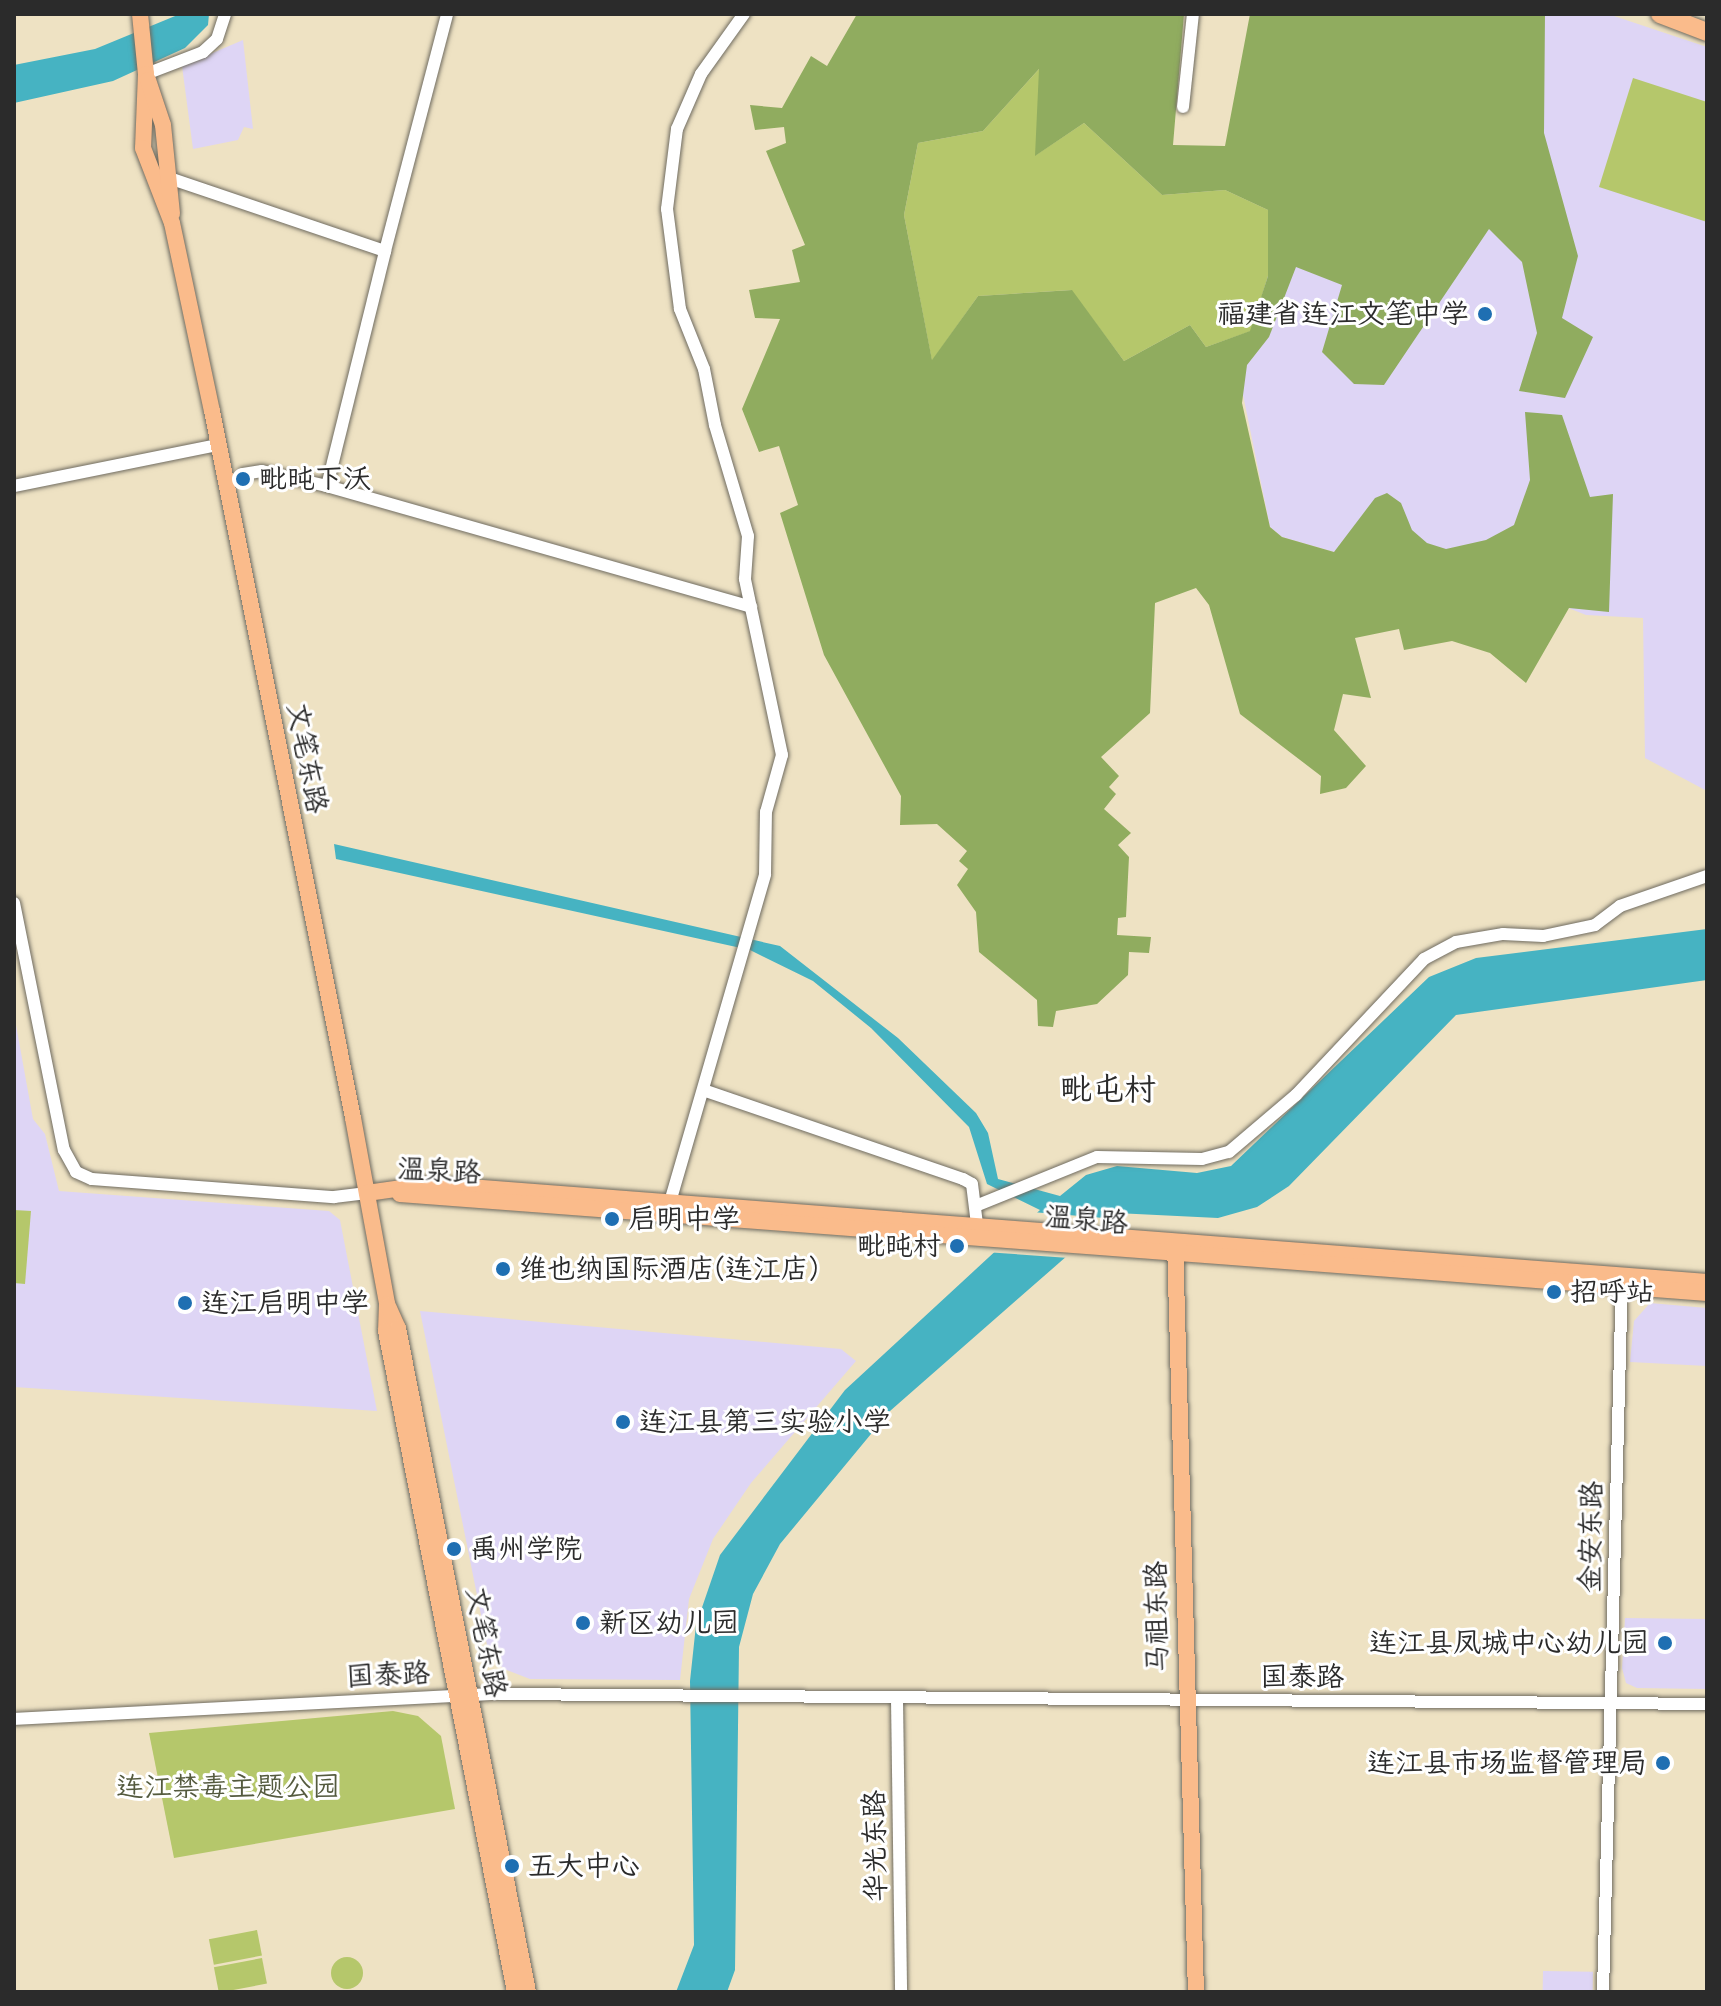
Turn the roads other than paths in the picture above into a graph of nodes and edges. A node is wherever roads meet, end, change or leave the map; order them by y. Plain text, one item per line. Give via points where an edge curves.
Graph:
1 (225, 14) edge
2 (447, 14) edge
3 (744, 14) edge
4 (1193, 14) edge
5 (1660, 14) edge
6 (141, 19) edge
7 (1707, 32) edge
8 (146, 74) junction
9 (1183, 107) dead end
10 (172, 179) junction
11 (172, 223) junction
12 (385, 251) junction
13 (218, 445) junction
14 (243, 474) dead end
15 (14, 486) edge
16 (327, 486) junction
17 (751, 607) junction
18 (1707, 876) edge
19 (14, 903) edge
20 (706, 1091) junction
21 (367, 1193) junction
22 (670, 1202) junction
23 (978, 1205) junction
24 (977, 1224) junction
25 (999, 1232) junction
26 (1175, 1247) junction
27 (1622, 1281) junction
28 (1707, 1282) edge
29 (1707, 1293) edge
30 (463, 1695) junction
31 (897, 1699) junction
32 (1186, 1700) junction
33 (1611, 1702) junction
34 (1707, 1704) edge
35 (14, 1719) edge
36 (515, 1992) edge
37 (528, 1992) edge
38 (901, 1992) edge
39 (1196, 1992) edge
40 (1603, 1992) edge

1 - 8 street via 217,39 203,52
2 - 12 street
3 - 17 street via 701,74 677,129 667,209 680,309 704,369 748,536 745,579
4 - 9 street
5 - 7 highway
6 - 8 main road, 文笔东路
8 - 10 main road, 文笔东路
8 - 11 main road, 文笔东路 via 143,148
10 - 11 main road, 文笔东路
10 - 12 street
11 - 13 main road, 文笔东路
12 - 16 street
13 - 15 street
13 - 21 main road, 文笔东路
14 - 16 street via 262,471
16 - 17 street
17 - 20 street via 782,755 766,812 765,874
18 - 23 street via 1620,906 1595,925 1543,936 1503,934 1456,942 1424,959 1296,1095 1229,1152 1202,1159 1097,1157
19 - 21 street via 64,1150 76,1172 92,1179 328,1197
20 - 22 street
20 - 23 street via 963,1179 972,1184
21 - 22 main road, 温泉路 via 423,1183
21 - 25 main road, 温泉路
21 - 30 main road, 文笔东路 via 387,1304 386,1331
22 - 24 main road, 温泉路
23 - 24 street
24 - 25 main road, 温泉路
25 - 26 main road, 温泉路
26 - 27 main road, 温泉路
26 - 32 main road, 马祖东路
27 - 28 main road, 温泉路
27 - 29 main road, 温泉路
27 - 33 street, 金安东路
30 - 31 street, 国泰路
30 - 35 street, 国泰路
30 - 36 main road, 文笔东路
30 - 37 main road, 文笔东路
31 - 32 street, 国泰路
31 - 38 street, 华光东路
32 - 33 street, 国泰路
32 - 39 main road, 马祖东路
33 - 34 street, 国泰路
33 - 40 street, 金安东路

